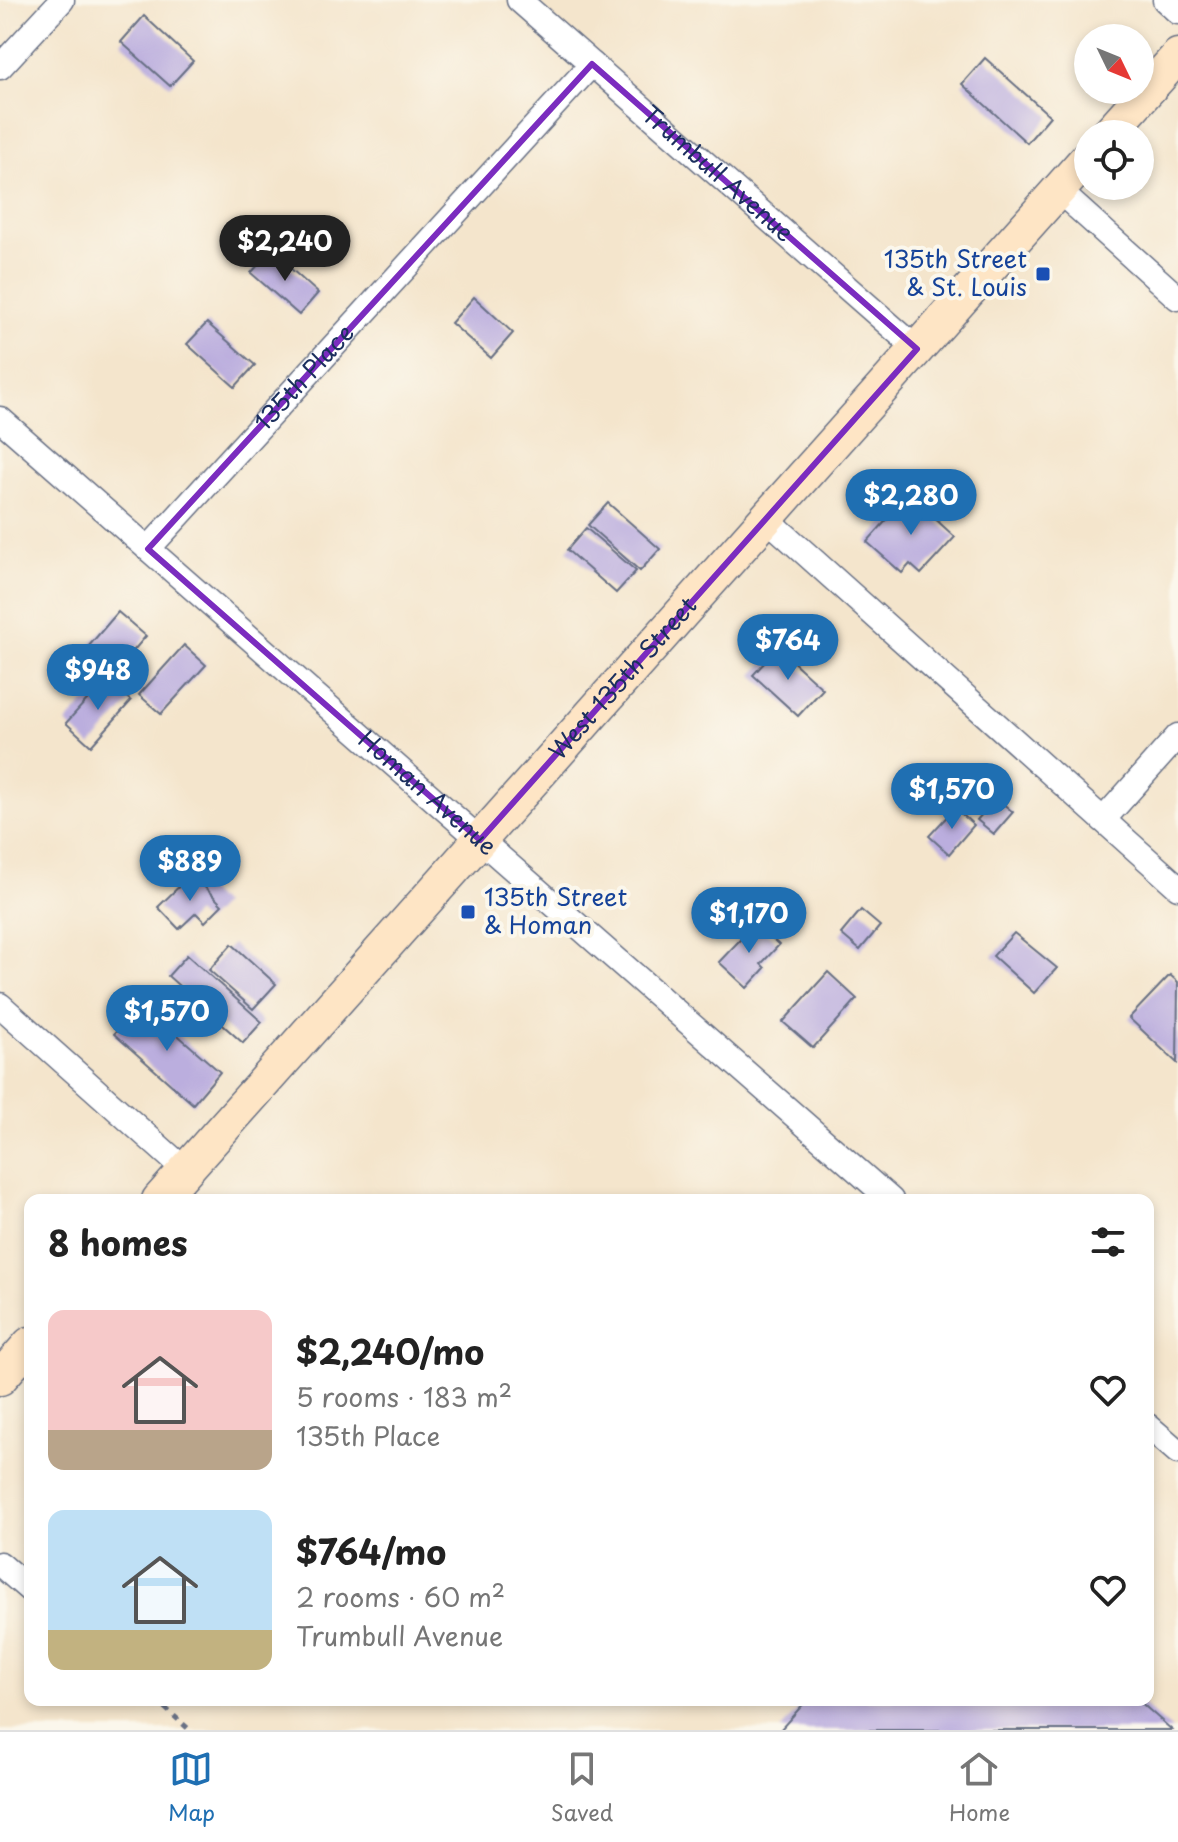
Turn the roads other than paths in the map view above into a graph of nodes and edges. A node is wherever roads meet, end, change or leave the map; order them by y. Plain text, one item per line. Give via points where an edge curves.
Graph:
1 (62, 0) edge
2 (519, 0) edge
3 (1165, 0) edge
4 (1178, 12) edge
5 (1178, 56) edge
6 (592, 64) junction
7 (0, 67) edge
8 (1121, 120) edge
9 (1074, 172) edge
10 (1058, 190) junction
11 (1178, 298) edge
12 (917, 349) junction
13 (0, 419) edge
14 (766, 518) junction
15 (148, 549) junction
16 (1178, 736) edge
17 (1103, 820) junction
18 (480, 840) junction
19 (1178, 887) edge
20 (0, 1005) edge
21 (185, 1170) junction
22 (164, 1194) edge
23 (884, 1194) edge
24 (24, 1351) edge
25 (0, 1378) edge
26 (1154, 1431) edge
27 (1178, 1452) edge
28 (0, 1564) edge
29 (24, 1585) edge

1 - 7 street
2 - 6 street, Trumbull Avenue
3 - 4 street
5 - 8 street
6 - 12 street, Trumbull Avenue
6 - 15 street, 135th Place
9 - 10 street, West 135th Street
10 - 11 street
10 - 12 street, West 135th Street
12 - 14 street, West 135th Street
13 - 15 street, Homan Avenue
14 - 17 street
14 - 18 street, West 135th Street
15 - 18 street, Homan Avenue
16 - 17 street
17 - 19 street
18 - 21 street, West 135th Street
18 - 23 street, Homan Avenue
20 - 21 street
21 - 22 street, West 135th Street
24 - 25 street
26 - 27 street
28 - 29 street

